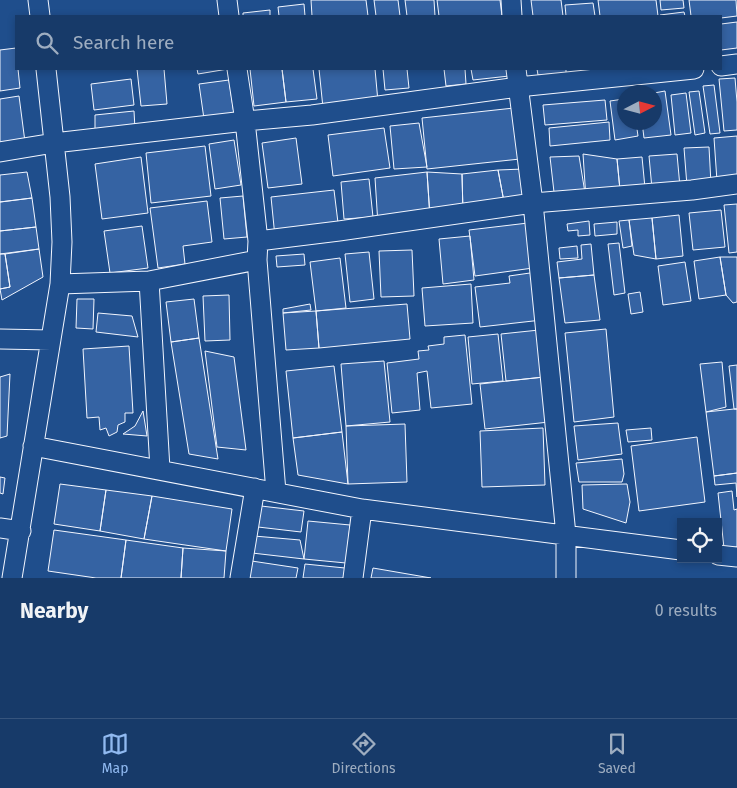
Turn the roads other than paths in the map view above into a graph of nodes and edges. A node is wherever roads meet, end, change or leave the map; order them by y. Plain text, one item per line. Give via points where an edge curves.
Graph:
1 (38, 0) edge
2 (227, 0) edge
3 (511, 0) edge
4 (40, 15) edge
5 (229, 15) edge
6 (512, 15) edge
7 (737, 64) edge
8 (722, 66) edge
9 (46, 70) edge
10 (237, 70) edge
11 (674, 70) edge
12 (517, 78) edge
13 (245, 121) junction
14 (54, 143) junction
15 (0, 152) edge
16 (737, 184) edge
17 (533, 203) junction
18 (258, 241) junction
19 (257, 260) junction
20 (149, 282) junction
21 (60, 284) junction
22 (0, 339) edge
23 (51, 340) junction
24 (33, 446) junction
25 (160, 469) junction
26 (255, 488) junction
27 (276, 492) junction
28 (362, 509) junction
29 (0, 528) edge
30 (21, 531) junction
31 (566, 535) junction
32 (677, 549) edge
33 (722, 555) edge
34 (737, 557) edge
35 (12, 578) edge
36 (240, 578) edge
37 (353, 578) edge
38 (566, 578) edge

1 - 4 street
2 - 5 street
3 - 6 street
7 - 8 street
9 - 14 street
10 - 13 street
11 - 12 street
12 - 13 street via 312,115
12 - 17 street
13 - 14 street
13 - 18 street
14 - 15 street
14 - 21 street via 62,242
16 - 17 street
17 - 18 street
17 - 31 street
18 - 19 street
19 - 20 street
19 - 27 street
20 - 21 street
20 - 25 street
21 - 23 street
22 - 23 street
23 - 24 street
24 - 25 street
24 - 30 street
25 - 26 street
26 - 27 street
26 - 36 street
27 - 28 street
28 - 31 street
28 - 37 street
29 - 30 street
30 - 35 street
31 - 32 street
31 - 38 street
33 - 34 street

